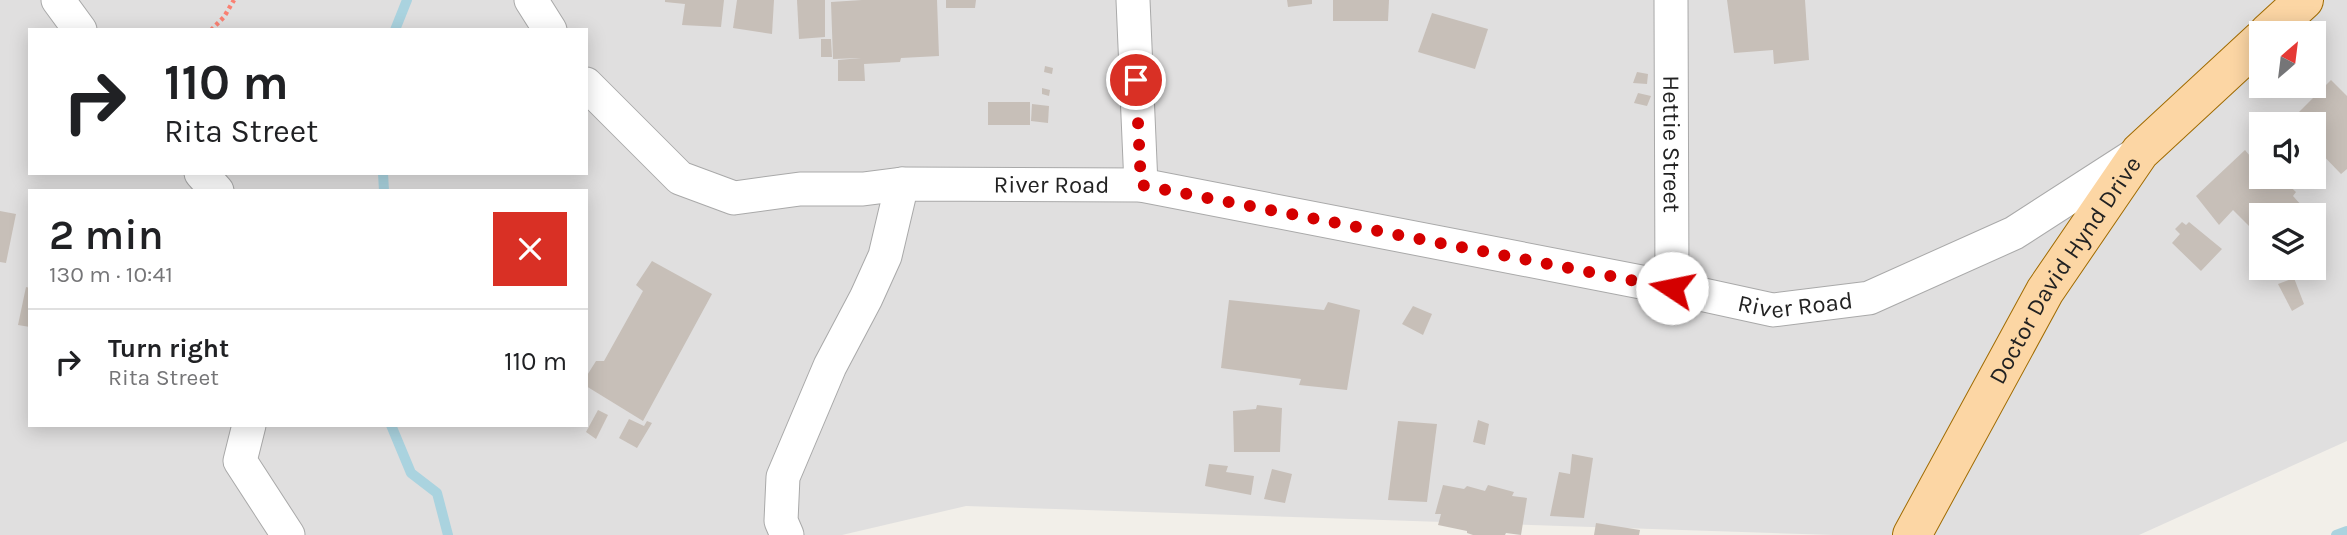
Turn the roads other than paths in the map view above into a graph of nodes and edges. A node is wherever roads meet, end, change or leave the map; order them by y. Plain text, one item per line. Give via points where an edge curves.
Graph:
1 (58, 0) edge
2 (531, 0) edge
3 (1133, 0) edge
4 (1671, 0) edge
5 (2304, 0) edge
6 (2281, 21) edge
7 (79, 28) edge
8 (549, 28) edge
9 (2249, 51) edge
10 (588, 85) edge
11 (2140, 152) junction
12 (203, 175) edge
13 (902, 184) junction
14 (1141, 185) junction
15 (215, 189) edge
16 (1672, 288) junction
17 (248, 427) edge
18 (288, 535) edge
19 (787, 535) edge
20 (1912, 535) edge

1 - 7 street
2 - 8 street
3 - 14 street
4 - 16 street, Hettie Street
5 - 6 main road
9 - 11 main road, Doctor David Hynd Drive
10 - 13 street, River Road via 680,178 734,198
11 - 16 street, River Road via 2014,233 1869,299 1773,310
11 - 20 main road, Doctor David Hynd Drive via 2045,291
12 - 15 street
13 - 14 street, River Road
13 - 19 street via 885,256 830,366 783,477 780,521
14 - 16 street, River Road
17 - 18 street via 240,461

